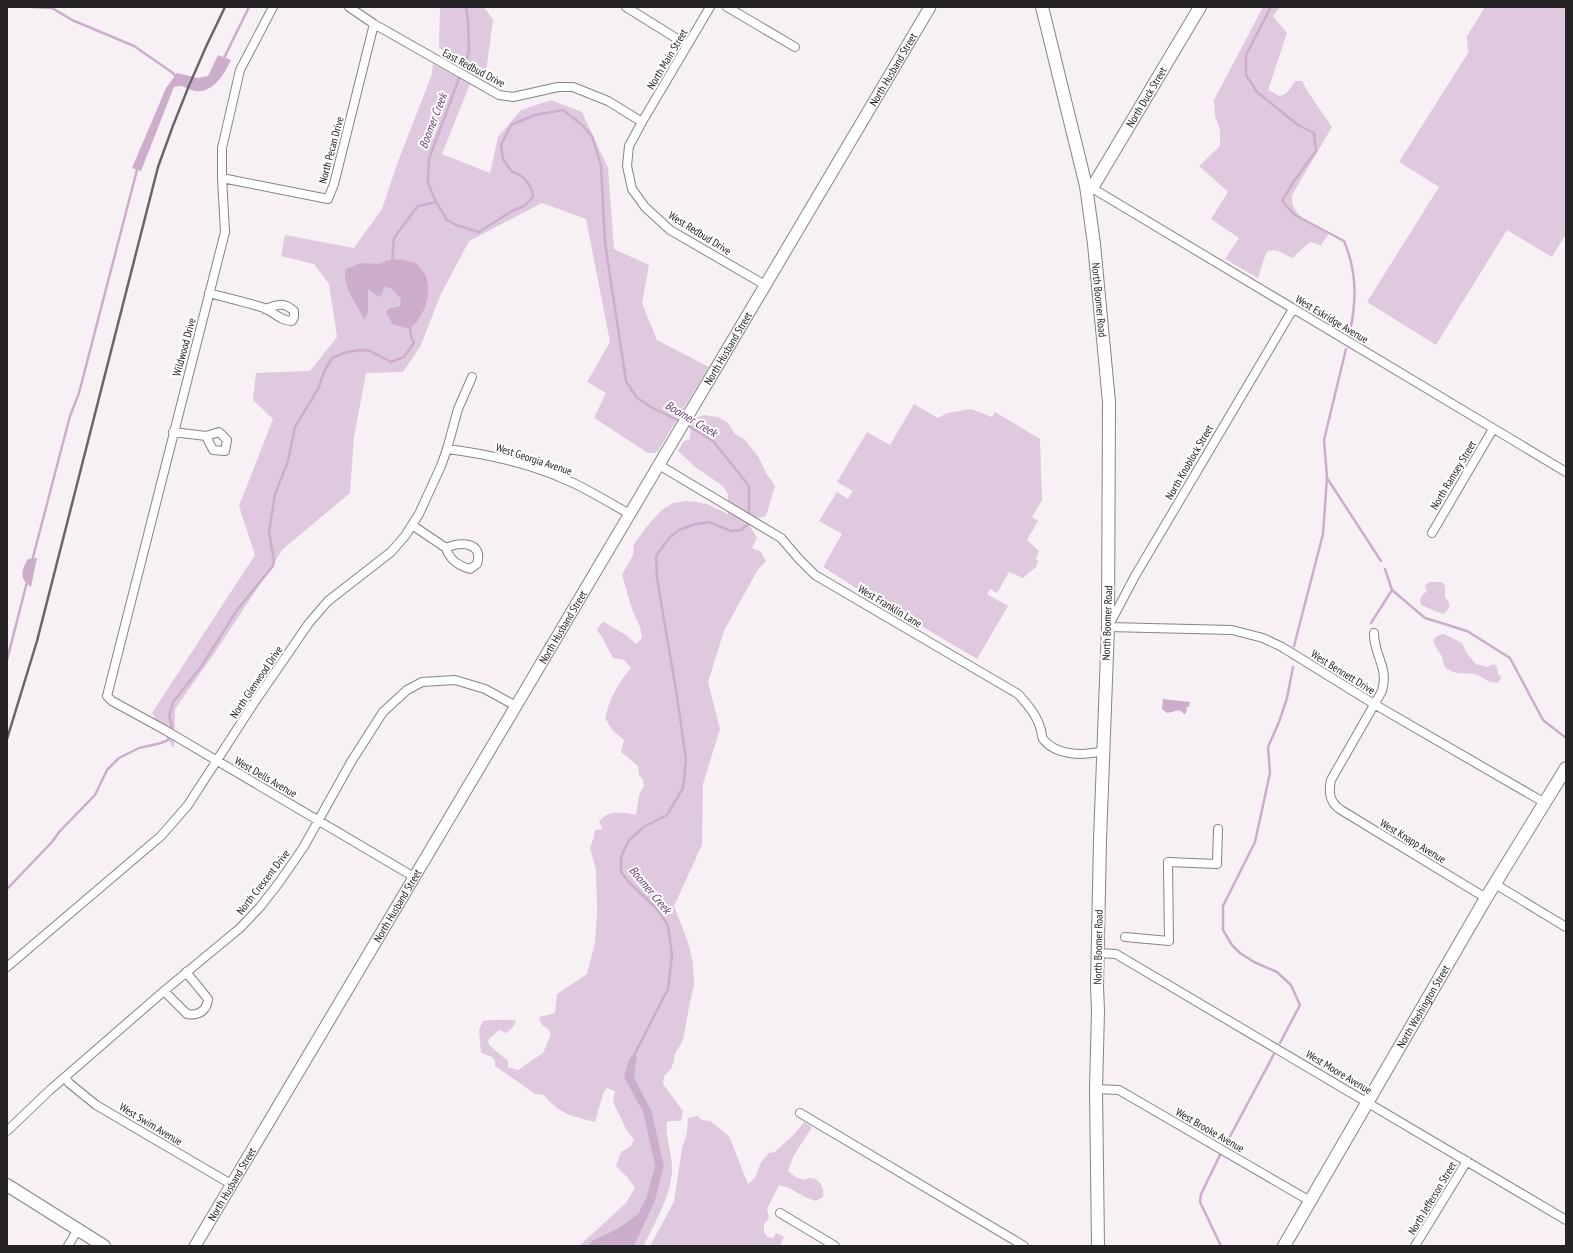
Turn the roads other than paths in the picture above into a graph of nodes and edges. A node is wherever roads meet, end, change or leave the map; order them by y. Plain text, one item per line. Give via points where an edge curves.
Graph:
1 (273, 7) edge
2 (349, 7) edge
3 (626, 7) edge
4 (710, 7) edge
5 (727, 7) edge
6 (930, 7) edge
7 (1042, 7) edge
8 (1200, 7) edge
9 (374, 24) junction
10 (687, 45) junction
11 (794, 47) dead end
12 (642, 122) junction
13 (222, 178) junction
14 (1089, 187) junction
15 (765, 285) junction
16 (209, 293) junction
17 (265, 308) dead end
18 (1293, 309) junction
19 (472, 377) dead end
20 (1494, 429) junction
21 (173, 432) junction
22 (206, 436) dead end
23 (447, 449) junction
24 (659, 465) junction
25 (1566, 472) edge
26 (630, 514) junction
27 (412, 524) junction
28 (1432, 533) dead end
29 (446, 548) dead end
30 (1108, 627) junction
31 (1374, 633) dead end
32 (107, 696) joint
33 (1374, 704) junction
34 (516, 706) junction
35 (1103, 751) junction
36 (216, 761) junction
37 (1566, 768) edge
38 (1545, 803) junction
39 (318, 821) junction
40 (1218, 830) dead end
41 (414, 878) junction
42 (1495, 884) junction
43 (1486, 898) junction
44 (1566, 927) edge
45 (1125, 937) dead end
46 (1098, 953) junction
47 (7, 968) edge
48 (186, 972) junction
49 (164, 991) junction
50 (65, 1077) junction
51 (1096, 1089) junction
52 (1368, 1103) junction
53 (800, 1113) dead end
54 (7, 1131) edge
55 (1467, 1161) junction
56 (231, 1184) junction
57 (7, 1185) edge
58 (1310, 1201) junction
59 (780, 1213) dead end
60 (1566, 1220) edge
61 (78, 1229) junction
62 (68, 1246) edge
63 (104, 1246) edge
64 (195, 1246) edge
65 (835, 1246) edge
66 (1024, 1246) edge
67 (1098, 1246) edge
68 (1284, 1246) edge
69 (1416, 1246) edge

1 - 13 street, Wildwood Drive via 240,70 222,148
2 - 9 street, East Redbud Drive
3 - 10 street
4 - 10 street, North Main Street
5 - 11 street
6 - 15 street, North Husband Street
7 - 14 main road, North Boomer Road
8 - 14 main road, North Duck Street
9 - 12 street, East Redbud Drive via 499,95 513,97 558,87 573,87 608,101
9 - 13 street, North Pecan Drive via 328,199
10 - 12 street, North Main Street
12 - 15 street, West Redbud Drive via 629,146 627,166 632,189 644,207 670,230
13 - 16 street, Wildwood Drive via 225,232
14 - 18 street, West Eskridge Avenue
14 - 30 main road, North Boomer Road via 1109,402
15 - 24 street, North Husband Street
16 - 17 street
16 - 21 street, Wildwood Drive
18 - 20 street, West Eskridge Avenue
18 - 30 street, North Knoblock Street via 1135,576
19 - 23 street, North Glenwood Drive via 458,410
20 - 25 street, West Eskridge Avenue
20 - 28 street, North Ramsey Street
21 - 22 street
21 - 32 street, Wildwood Drive
23 - 26 street, West Georgia Avenue via 473,452 571,482
23 - 27 street, North Glenwood Drive
24 - 26 street, North Husband Street
24 - 35 street, West Franklin Lane via 781,538 815,575 1018,694 1030,707 1040,726 1042,738 1051,745 1062,752 1090,754
26 - 34 street, North Husband Street
27 - 29 street
27 - 36 street, North Glenwood Drive via 391,552 328,601 309,623
30 - 33 street, West Bennett Drive via 1232,630 1263,638
30 - 35 main road, North Boomer Road
31 - 33 street via 1385,674 1382,691
32 - 36 street, West Dells Avenue
33 - 38 street, West Bennett Drive
33 - 43 street, West Knapp Avenue via 1330,780 1331,799 1341,810
34 - 39 street, North Crescent Drive via 485,689 455,680 422,682 407,690 383,712
34 - 41 street, North Husband Street
35 - 46 main road, North Boomer Road
36 - 39 street, West Dells Avenue
36 - 47 street, North Glenwood Drive via 188,805 161,836
37 - 38 main road, North Washington Street
38 - 42 main road, North Washington Street
39 - 41 street, West Dells Avenue
39 - 48 street, North Crescent Drive via 291,866 260,907 240,928
40 - 45 street via 1217,864 1168,862 1168,941
41 - 56 street, North Husband Street
42 - 43 main road, North Washington Street
42 - 44 street
43 - 52 main road, North Washington Street
46 - 51 main road, North Boomer Road
46 - 52 street, West Moore Avenue via 1116,954
48 - 49 street, North Crescent Drive
48 - 49 street via 208,999 204,1010 197,1014 187,1014
49 - 50 street, North Crescent Drive
50 - 54 street, North Crescent Drive
50 - 56 street, West Swim Avenue via 96,1105
51 - 58 street, West Brooke Avenue via 1119,1090
51 - 67 main road, North Boomer Road
52 - 55 street, West Moore Avenue
52 - 58 main road, North Washington Street
53 - 66 street
55 - 60 street, West Moore Avenue
55 - 69 street, North Jefferson Street
56 - 64 street, North Husband Street
57 - 61 main road
58 - 68 main road, North Washington Street
59 - 65 street
61 - 62 street
61 - 63 main road

